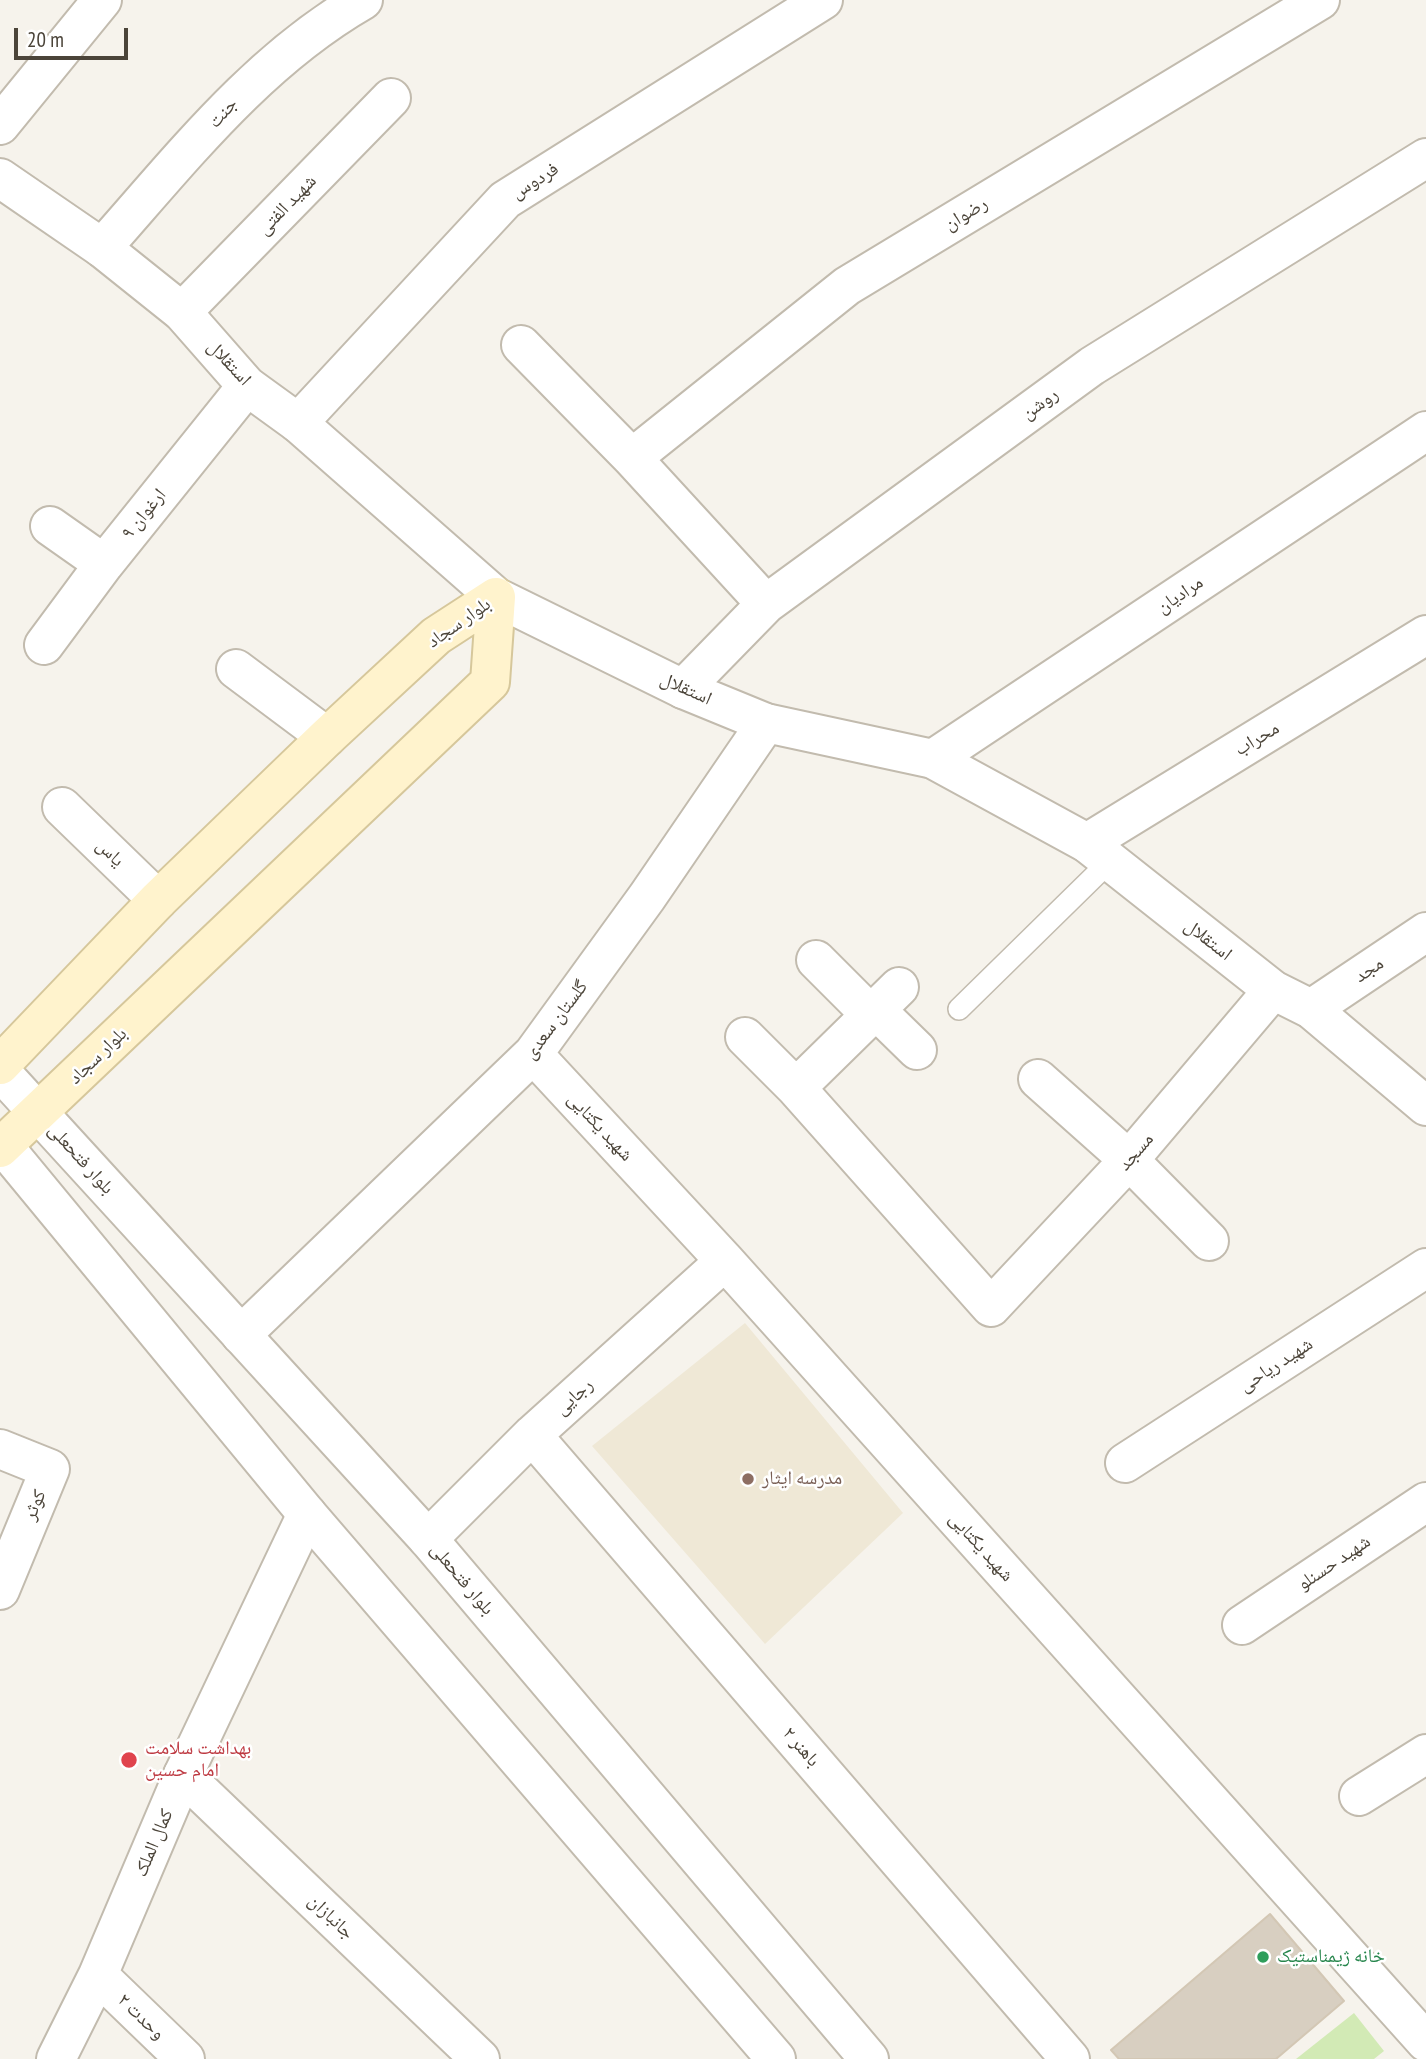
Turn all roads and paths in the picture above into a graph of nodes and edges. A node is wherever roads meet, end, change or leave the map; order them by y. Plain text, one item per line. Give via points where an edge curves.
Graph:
1 (102, 0) edge
2 (363, 0) edge
3 (823, 0) edge
4 (1320, 0) edge
5 (391, 98) dead end
6 (0, 125) edge
7 (1426, 158) edge
8 (0, 177) edge
9 (102, 248) junction
10 (182, 312) junction
11 (521, 345) dead end
12 (247, 386) junction
13 (298, 423) junction
14 (1426, 431) edge
15 (632, 458) junction
16 (50, 526) dead end
17 (104, 564) junction
18 (496, 597) junction
19 (766, 604) junction
20 (1426, 635) edge
21 (44, 645) dead end
22 (236, 669) dead end
23 (683, 689) junction
24 (766, 723) junction
25 (327, 737) junction
26 (933, 760) junction
27 (62, 807) dead end
28 (1098, 852) junction
29 (158, 900) junction
30 (1426, 932) edge
31 (816, 960) dead end
32 (1273, 990) junction
33 (882, 1003) junction
34 (960, 1009) dead end
35 (1311, 1009) junction
36 (745, 1037) dead end
37 (917, 1050) dead end
38 (533, 1054) junction
39 (0, 1065) edge
40 (0, 1071) edge
41 (1038, 1079) dead end
42 (796, 1088) junction
43 (1426, 1106) edge
44 (39, 1113) junction
45 (1, 1145) edge
46 (1129, 1160) junction
47 (1209, 1241) dead end
48 (725, 1261) junction
49 (1426, 1268) edge
50 (241, 1335) junction
51 (532, 1435) junction
52 (0, 1449) edge
53 (1125, 1463) dead end
54 (1426, 1502) edge
55 (307, 1514) junction
56 (428, 1539) junction
57 (0, 1590) edge
58 (1242, 1625) dead end
59 (1426, 1754) edge
60 (183, 1775) junction
61 (1359, 1796) dead end
62 (98, 1975) junction
63 (1426, 2042) edge
64 (56, 2059) edge
65 (185, 2059) edge
66 (480, 2059) edge
67 (776, 2059) edge
68 (869, 2059) edge
69 (1070, 2059) edge

1 - 6 street
2 - 9 street, جنت via 336,15 252,81
3 - 13 street, فردوس via 505,200
4 - 15 street, رضوان via 847,286
5 - 10 street, شهید الفتی
7 - 19 street, روشن via 1092,366
8 - 9 street, استقلال
9 - 10 street, استقلال
10 - 12 street, استقلال
11 - 15 street
12 - 13 street, استقلال
12 - 17 street, ارغوان ۹
13 - 18 street, استقلال
14 - 26 street, مرادیان
15 - 19 street
16 - 17 street
17 - 21 street, ارغوان ۹
18 - 23 street, استقلال
18 - 25 main road, بلوار سجاد via 436,636
18 - 44 main road, بلوار سجاد via 490,682
19 - 23 street, روشن
20 - 28 street, محراب
22 - 25 street
23 - 24 street, استقلال
24 - 26 street, استقلال
24 - 38 street, گلستان سعدی
25 - 29 main road, بلوار سجاد
26 - 28 street, استقلال
27 - 29 street, یاس
28 - 32 street, استقلال
28 - 34 lane
29 - 39 main road, بلوار سجاد
30 - 35 street, مجد
31 - 33 street
32 - 35 street, استقلال
32 - 46 street, مسجد
33 - 37 street
33 - 42 street
35 - 43 street, استقلال
36 - 42 street
38 - 48 street, شهید یکتایی
38 - 50 street, گلستان سعدی
40 - 44 street, بلوار فتحعلی
41 - 46 street
42 - 46 street, مسجد via 991,1307
44 - 45 main road, بلوار سجاد
44 - 50 street, بلوار فتحعلی
45 - 55 street
46 - 47 street
48 - 51 street, رجایی
48 - 63 street, شهید یکتایی
49 - 53 street, شهید ریاحی
50 - 56 street, بلوار فتحعلی
51 - 56 street, رجایی
51 - 69 street, باهنر ۲
52 - 57 street, کوثر via 50,1469
54 - 58 street, شهید حسنلو
55 - 60 street, کمال الملک
55 - 67 street
56 - 68 street, بلوار فتحعلی
59 - 61 street
60 - 62 street, کمال الملک
60 - 66 street, جانبازان
62 - 64 street, کمال الملک
62 - 65 street, وحدت ۲

